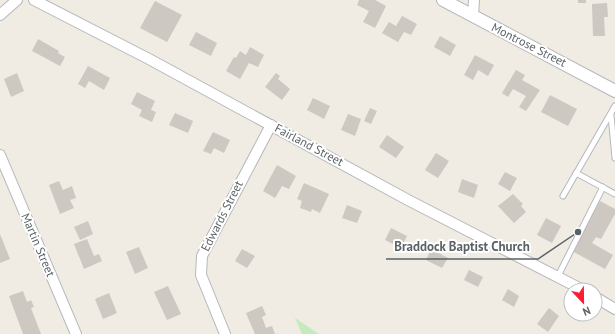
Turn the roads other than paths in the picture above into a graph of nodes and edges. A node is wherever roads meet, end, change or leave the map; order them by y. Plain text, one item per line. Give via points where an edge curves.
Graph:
1 (18, 0) edge
2 (34, 0) edge
3 (443, 0) edge
4 (474, 0) edge
5 (0, 15) edge
6 (473, 16) junction
7 (615, 91) edge
8 (615, 106) edge
9 (610, 114) junction
10 (271, 125) junction
11 (0, 155) edge
12 (615, 158) edge
13 (576, 174) junction
14 (603, 188) junction
15 (615, 194) edge
16 (563, 196) dead end
17 (558, 276) junction
18 (569, 282) edge
19 (603, 302) edge
20 (615, 309) edge
21 (76, 334) edge
22 (225, 334) edge

1 - 5 street
2 - 10 street, Fairland Street
3 - 6 street, Montrose Street
4 - 6 street
6 - 7 street, Montrose Street
8 - 9 lane
9 - 12 lane
9 - 13 lane
10 - 17 street, Fairland Street via 408,200
10 - 22 street, Edwards Street via 201,261 201,275
11 - 21 street, Martin Street
13 - 14 lane
13 - 16 lane
14 - 15 lane
14 - 17 lane
17 - 18 street, Fairland Street
19 - 20 street

